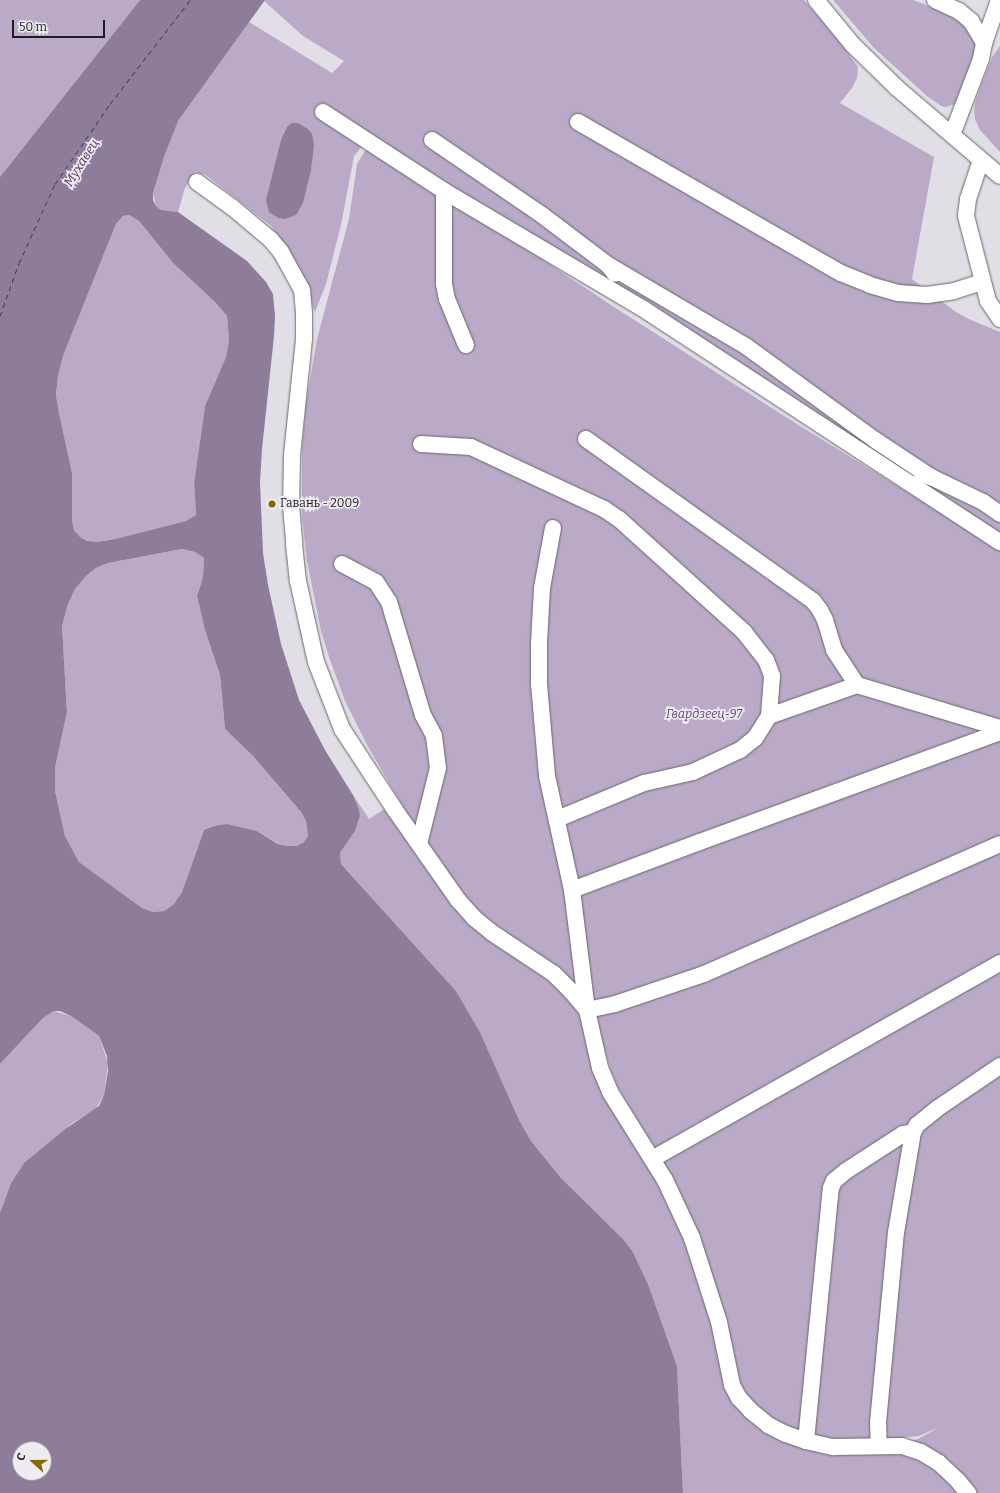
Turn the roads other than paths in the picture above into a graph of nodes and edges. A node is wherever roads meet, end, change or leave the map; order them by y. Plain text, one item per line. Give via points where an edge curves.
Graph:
1 (816, 0) edge
2 (935, 0) edge
3 (1000, 0) edge
4 (984, 43) junction
5 (323, 112) dead end
6 (578, 122) dead end
7 (952, 135) junction
8 (432, 140) dead end
9 (982, 160) junction
10 (1000, 176) edge
11 (197, 182) dead end
12 (444, 191) junction
13 (608, 265) junction
14 (982, 282) junction
15 (642, 308) junction
16 (1000, 319) edge
17 (466, 345) dead end
18 (586, 439) dead end
19 (422, 444) dead end
20 (877, 461) junction
21 (931, 477) junction
22 (1000, 514) edge
23 (553, 528) dead end
24 (1000, 542) edge
25 (342, 564) dead end
26 (857, 685) junction
27 (769, 716) junction
28 (1000, 728) edge
29 (1000, 732) edge
30 (557, 820) junction
31 (419, 844) junction
32 (1000, 844) edge
33 (572, 890) junction
34 (1000, 962) edge
35 (587, 1010) junction
36 (1000, 1066) edge
37 (913, 1132) junction
38 (652, 1159) junction
39 (806, 1441) junction
40 (879, 1445) junction
41 (968, 1493) edge

1 - 7 street via 852,44
2 - 4 street via 959,11 971,21
3 - 4 street
4 - 7 street via 981,59
5 - 12 street
6 - 14 street via 841,273 870,285 898,293 927,295 954,291
7 - 9 street
8 - 13 street via 542,215
9 - 10 street
9 - 14 street via 968,199 966,216
11 - 31 street via 271,240 281,252 302,290 304,339 292,456 291,506 298,582 316,662 342,729
12 - 15 street
12 - 17 street via 444,284 447,299
13 - 15 street
13 - 21 street via 747,347 875,440
14 - 16 street via 993,311
15 - 20 street
18 - 26 street via 812,601 825,620 834,650
19 - 27 street via 471,447 586,499 619,519 731,620 757,647 766,660 772,676
20 - 21 street
20 - 24 street
21 - 22 street via 983,502
23 - 30 street via 542,588 539,684 547,776
25 - 31 street via 376,582 389,602 423,715 434,736 438,768
26 - 27 street
26 - 28 street
27 - 30 street via 755,738 726,758 693,772 644,783
29 - 33 street
30 - 33 street
31 - 35 street via 458,900 474,918 554,974
32 - 35 street via 704,974 615,1004
33 - 35 street
34 - 38 street
35 - 38 street via 600,1068 610,1092
36 - 37 street via 938,1108 917,1125
37 - 39 street via 903,1134 846,1171 834,1181 831,1188
37 - 40 street via 896,1232 878,1422
38 - 39 street via 683,1217 706,1275 732,1385 739,1398 768,1425
39 - 40 street via 833,1446
40 - 41 street via 902,1446 921,1452 940,1463

